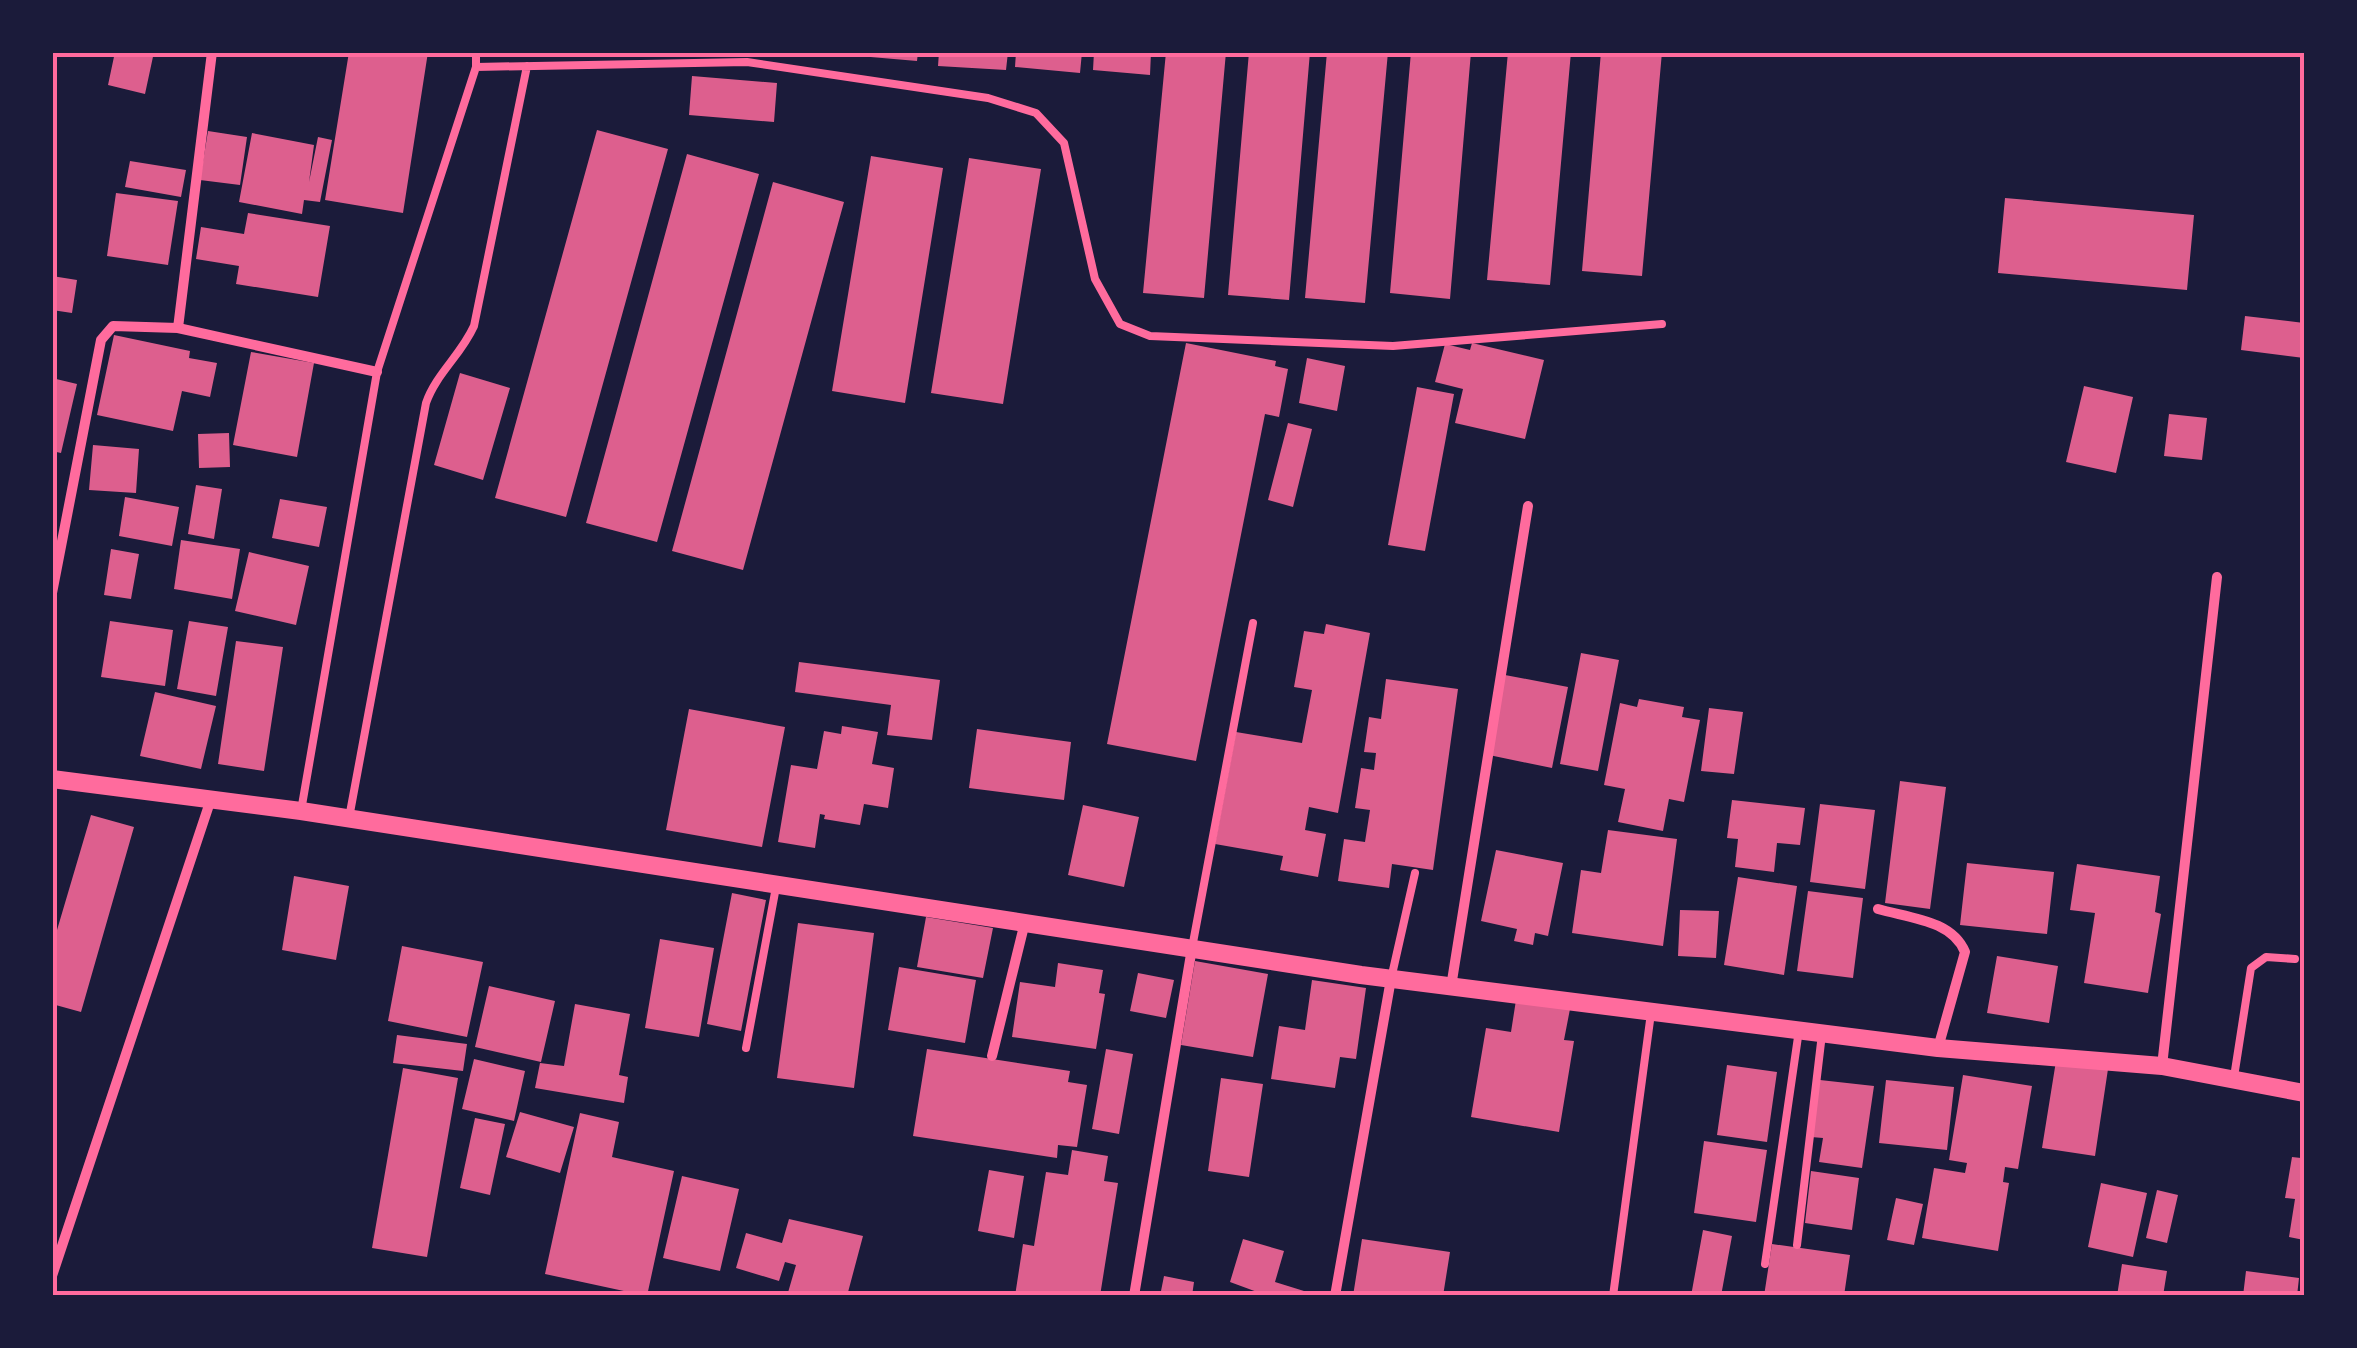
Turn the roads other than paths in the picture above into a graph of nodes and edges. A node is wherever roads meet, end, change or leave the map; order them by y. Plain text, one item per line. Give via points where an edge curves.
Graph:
1 (212, 52) edge
2 (476, 52) edge
3 (527, 66) junction
4 (476, 68) junction
5 (1662, 324) dead end
6 (178, 328) junction
7 (378, 372) junction
8 (1528, 506) dead end
9 (2216, 577) dead end
10 (52, 593) edge
11 (1252, 623) dead end
12 (52, 780) edge
13 (210, 802) junction
14 (301, 811) junction
15 (349, 818) junction
16 (1415, 873) dead end
17 (776, 883) junction
18 (1878, 909) dead end
19 (1025, 922) junction
20 (1192, 948) junction
21 (2294, 959) dead end
22 (1391, 979) junction
23 (1450, 987) junction
24 (1651, 1013) junction
25 (1799, 1030) junction
26 (1822, 1034) junction
27 (746, 1048) dead end
28 (1938, 1048) junction
29 (992, 1056) dead end
30 (2162, 1066) junction
31 (2234, 1077) junction
32 (2304, 1093) edge
33 (1797, 1244) dead end
34 (1765, 1264) dead end
35 (52, 1276) edge
36 (1134, 1296) edge
37 (1335, 1296) edge
38 (1613, 1296) edge

1 - 6 street
2 - 4 lane
3 - 4 lane
3 - 5 lane via 748,62 988,98 1036,113 1064,143 1095,280 1120,324 1150,336 1394,346
3 - 15 lane via 474,326 426,404
4 - 7 lane
6 - 7 street
6 - 10 street via 113,326 100,340
7 - 14 lane
8 - 23 street
9 - 30 street
11 - 20 lane
12 - 13 street
13 - 14 street
13 - 35 street
14 - 15 street
15 - 17 street
16 - 22 lane
17 - 19 street
17 - 27 lane
18 - 28 street via 1949,930 1965,952
19 - 20 street
19 - 29 street
20 - 22 street
20 - 36 street
21 - 31 lane via 2266,957 2252,968
22 - 23 street
22 - 37 street
23 - 24 street
24 - 25 street
24 - 38 lane
25 - 26 street
25 - 34 lane
26 - 28 street
26 - 33 lane
28 - 30 street
30 - 31 street
31 - 32 street

